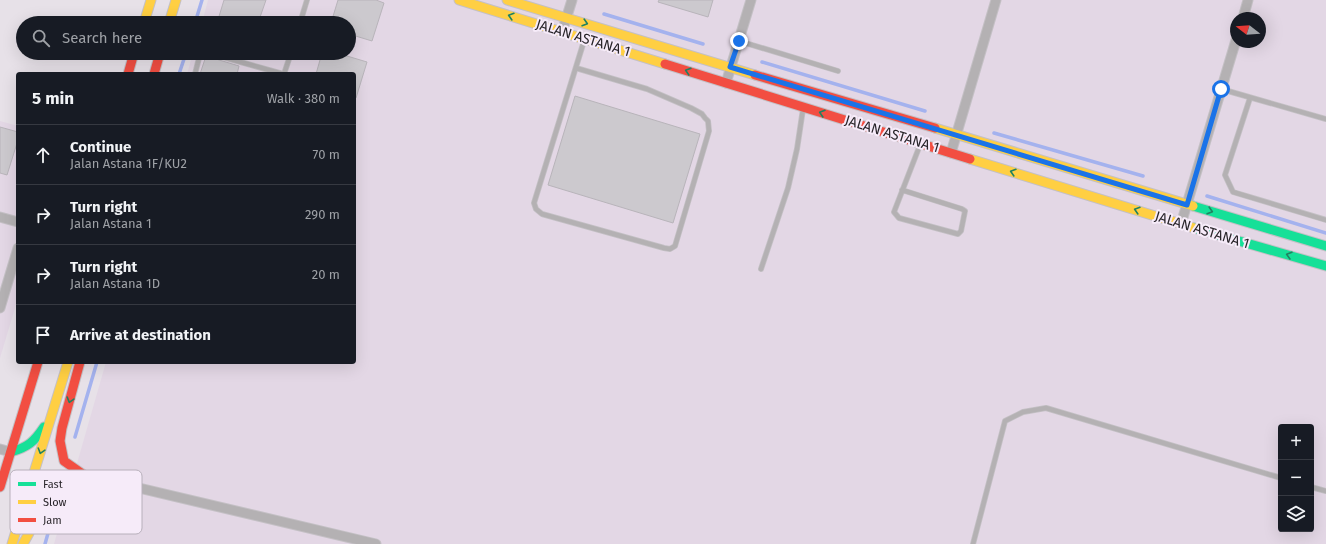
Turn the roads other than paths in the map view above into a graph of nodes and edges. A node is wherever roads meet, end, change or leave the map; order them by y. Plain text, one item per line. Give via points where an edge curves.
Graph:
1 (151, 0) edge
2 (176, 0) edge
3 (307, 0) edge
4 (459, 0) edge
5 (507, 0) edge
6 (572, 0) edge
7 (751, 0) edge
8 (996, 0) edge
9 (1248, 0) edge
10 (1245, 12) edge
11 (146, 16) edge
12 (171, 16) edge
13 (302, 16) edge
14 (567, 18) junction
15 (562, 32) junction
16 (585, 39) junction
17 (739, 41) junction
18 (1234, 48) edge
19 (132, 60) edge
20 (158, 60) edge
21 (198, 60) edge
22 (234, 60) edge
23 (289, 60) edge
24 (730, 67) junction
25 (576, 68) junction
26 (838, 71) dead end
27 (129, 72) edge
28 (155, 72) edge
29 (196, 72) edge
30 (277, 72) edge
31 (285, 72) edge
32 (726, 83) junction
33 (1221, 89) junction
34 (1250, 98) junction
35 (803, 107) junction
36 (1326, 119) edge
37 (956, 135) junction
38 (920, 143) junction
39 (951, 153) junction
40 (902, 190) junction
41 (1187, 205) junction
42 (0, 217) edge
43 (1326, 220) edge
44 (16, 221) edge
45 (1181, 224) junction
46 (1326, 246) edge
47 (16, 255) edge
48 (1326, 266) edge
49 (761, 269) dead end
50 (0, 308) edge
51 (37, 364) edge
52 (67, 364) edge
53 (79, 364) edge
54 (52, 414) junction
55 (0, 449) edge
56 (11, 452) junction
57 (35, 470) edge
58 (77, 470) edge
59 (1278, 477) edge
60 (0, 487) edge
61 (1314, 488) edge
62 (142, 489) edge
63 (1326, 491) edge
64 (15, 534) edge
65 (28, 534) edge
66 (12, 544) edge
67 (23, 544) edge
68 (376, 544) edge
69 (973, 544) edge

1 - 11 street
2 - 12 street
3 - 13 lane
15 -> 4 street, JALAN ASTANA 1
5 - 14 street, JALAN ASTANA 1
6 - 14 street
7 - 17 street
8 - 37 street
9 - 10 street
14 - 15 street
14 -> 24 street, JALAN ASTANA 1
15 - 16 street, JALAN ASTANA 1
16 - 25 lane
32 -> 16 street, JALAN ASTANA 1
17 - 24 street
17 - 26 lane
18 - 33 street
19 - 27 street
20 - 28 street
21 - 29 lane
22 - 30 lane
23 - 31 lane
24 - 32 street
24 - 37 street, JALAN ASTANA 1
25 - 25 lane via 648,89 702,114 708,121 709,131 675,246 670,249 542,214 536,209 534,203
32 - 35 street, JALAN ASTANA 1
33 - 34 lane
33 - 41 street
34 - 36 lane
34 - 43 lane via 1225,175 1233,192
38 -> 35 street, JALAN ASTANA 1
35 - 49 lane via 798,149 788,188
37 - 39 street
37 - 41 street, JALAN ASTANA 1
38 - 39 street, JALAN ASTANA 1
38 - 40 lane
45 -> 39 street, JALAN ASTANA 1
40 - 40 lane via 894,212 899,218 958,234 961,231 965,211
41 - 45 street
41 -> 46 street, JALAN ASTANA 1
42 - 44 street
48 -> 45 street, JALAN ASTANA 1
47 - 50 street
51 - 56 street
52 - 54 street
53 -> 58 street via 60,441 64,461
54 - 56 street via 30,445
54 -> 57 street
55 - 56 street
56 - 60 street
59 - 69 lane via 1046,408 1023,412 1005,421
61 - 63 lane
62 - 68 street
64 -> 66 street
65 - 67 street

